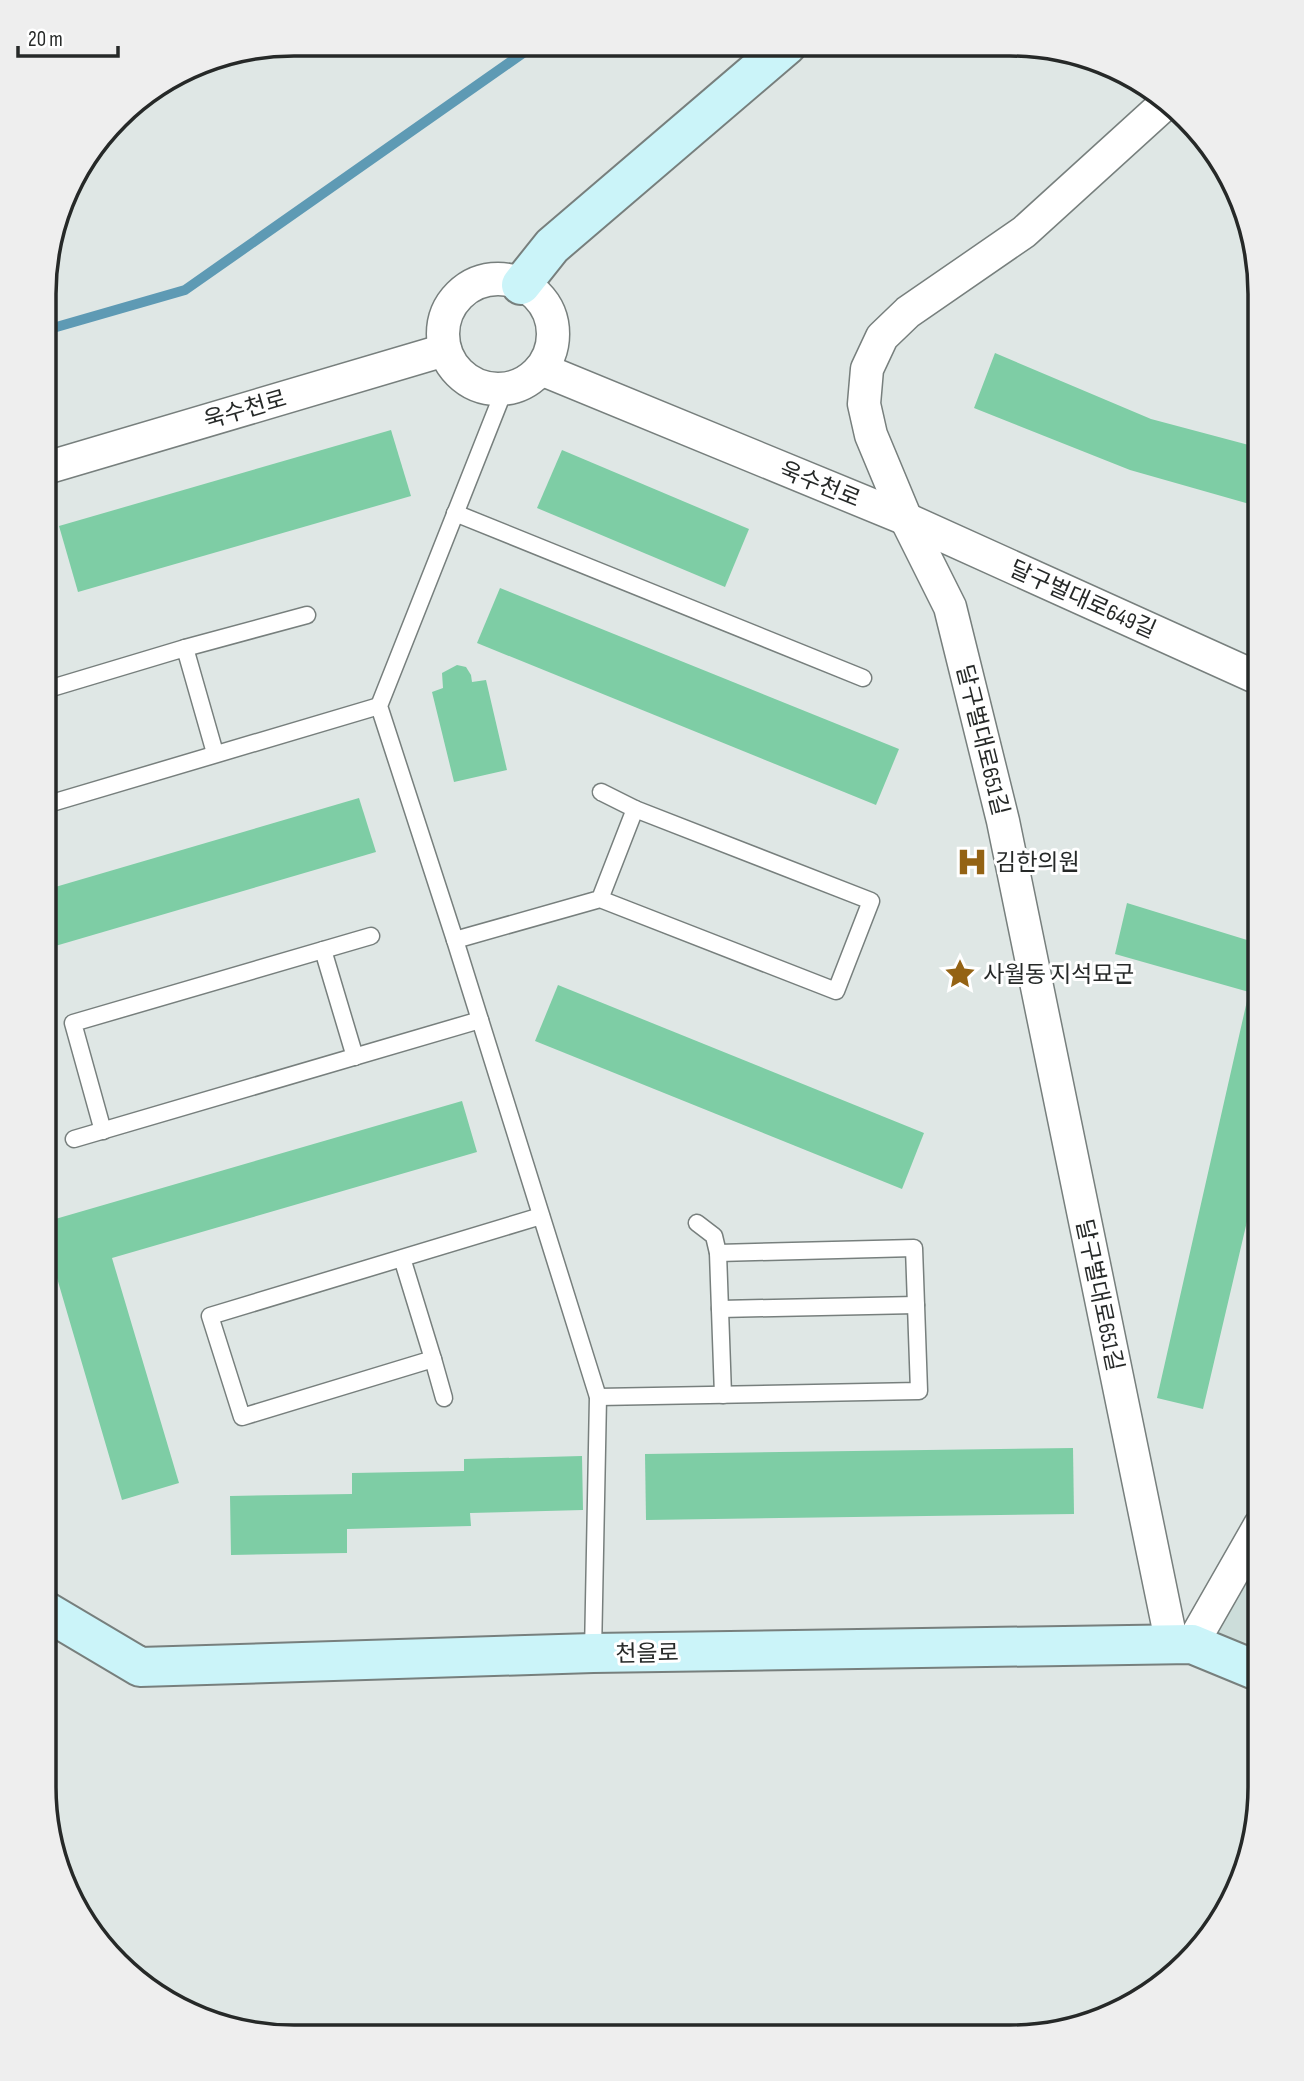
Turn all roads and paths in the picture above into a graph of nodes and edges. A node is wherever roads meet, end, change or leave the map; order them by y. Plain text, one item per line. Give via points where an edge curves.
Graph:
1 (774, 56) edge
2 (1159, 109) edge
3 (521, 285) junction
4 (445, 350) junction
5 (541, 369) junction
6 (505, 388) junction
7 (56, 465) edge
8 (455, 513) junction
9 (906, 519) junction
10 (307, 615) dead end
11 (185, 648) junction
12 (1248, 673) edge
13 (863, 678) dead end
14 (56, 687) edge
15 (379, 706) junction
16 (215, 754) junction
17 (601, 792) dead end
18 (56, 802) edge
19 (635, 809) junction
20 (600, 899) junction
21 (372, 936) dead end
22 (455, 940) junction
23 (323, 950) junction
24 (480, 1020) junction
25 (355, 1057) junction
26 (103, 1130) junction
27 (74, 1139) dead end
28 (541, 1216) junction
29 (698, 1223) dead end
30 (718, 1253) junction
31 (402, 1258) junction
32 (916, 1305) junction
33 (720, 1309) junction
34 (433, 1359) junction
35 (723, 1395) junction
36 (598, 1397) junction
37 (444, 1398) dead end
38 (1247, 1545) edge
39 (56, 1617) edge
40 (1182, 1645) junction
41 (593, 1653) junction
42 (1247, 1668) edge

1 - 3 street via 552,246
2 - 9 street, 달구벌대로651길 via 1024,232 908,312 882,337 867,369 864,404 871,435
3 - 4 street via 492,279 459,294 443,325
3 - 5 street via 541,300 550,316 550,353
4 - 6 street via 460,374 475,384
4 - 7 street, 욱수천로
5 - 6 street
5 - 9 street, 욱수천로
6 - 8 lane
8 - 13 lane
8 - 15 lane
9 - 12 street, 달구벌대로649길
9 - 40 street, 달구벌대로651길 via 950,607 1003,821
10 - 11 lane
11 - 14 lane
11 - 16 lane
15 - 16 lane
15 - 22 lane
16 - 18 lane
17 - 19 lane
19 - 20 lane
19 - 20 lane via 871,901 861,927 836,991
20 - 22 lane
21 - 23 lane
22 - 24 lane
23 - 25 lane
23 - 26 lane via 73,1023
24 - 25 lane
24 - 28 lane
25 - 26 lane
26 - 27 lane
28 - 31 lane
28 - 36 lane
29 - 30 lane via 714,1236
30 - 32 lane via 914,1248
30 - 33 lane
31 - 34 lane
31 - 34 lane via 210,1316 242,1418
32 - 33 lane
32 - 35 lane via 919,1391
33 - 35 lane
34 - 37 lane
35 - 36 lane
36 - 41 lane
38 - 40 street
39 - 41 street, 천을로 via 140,1667
40 - 41 street, 천을로
40 - 42 street, 천을로

